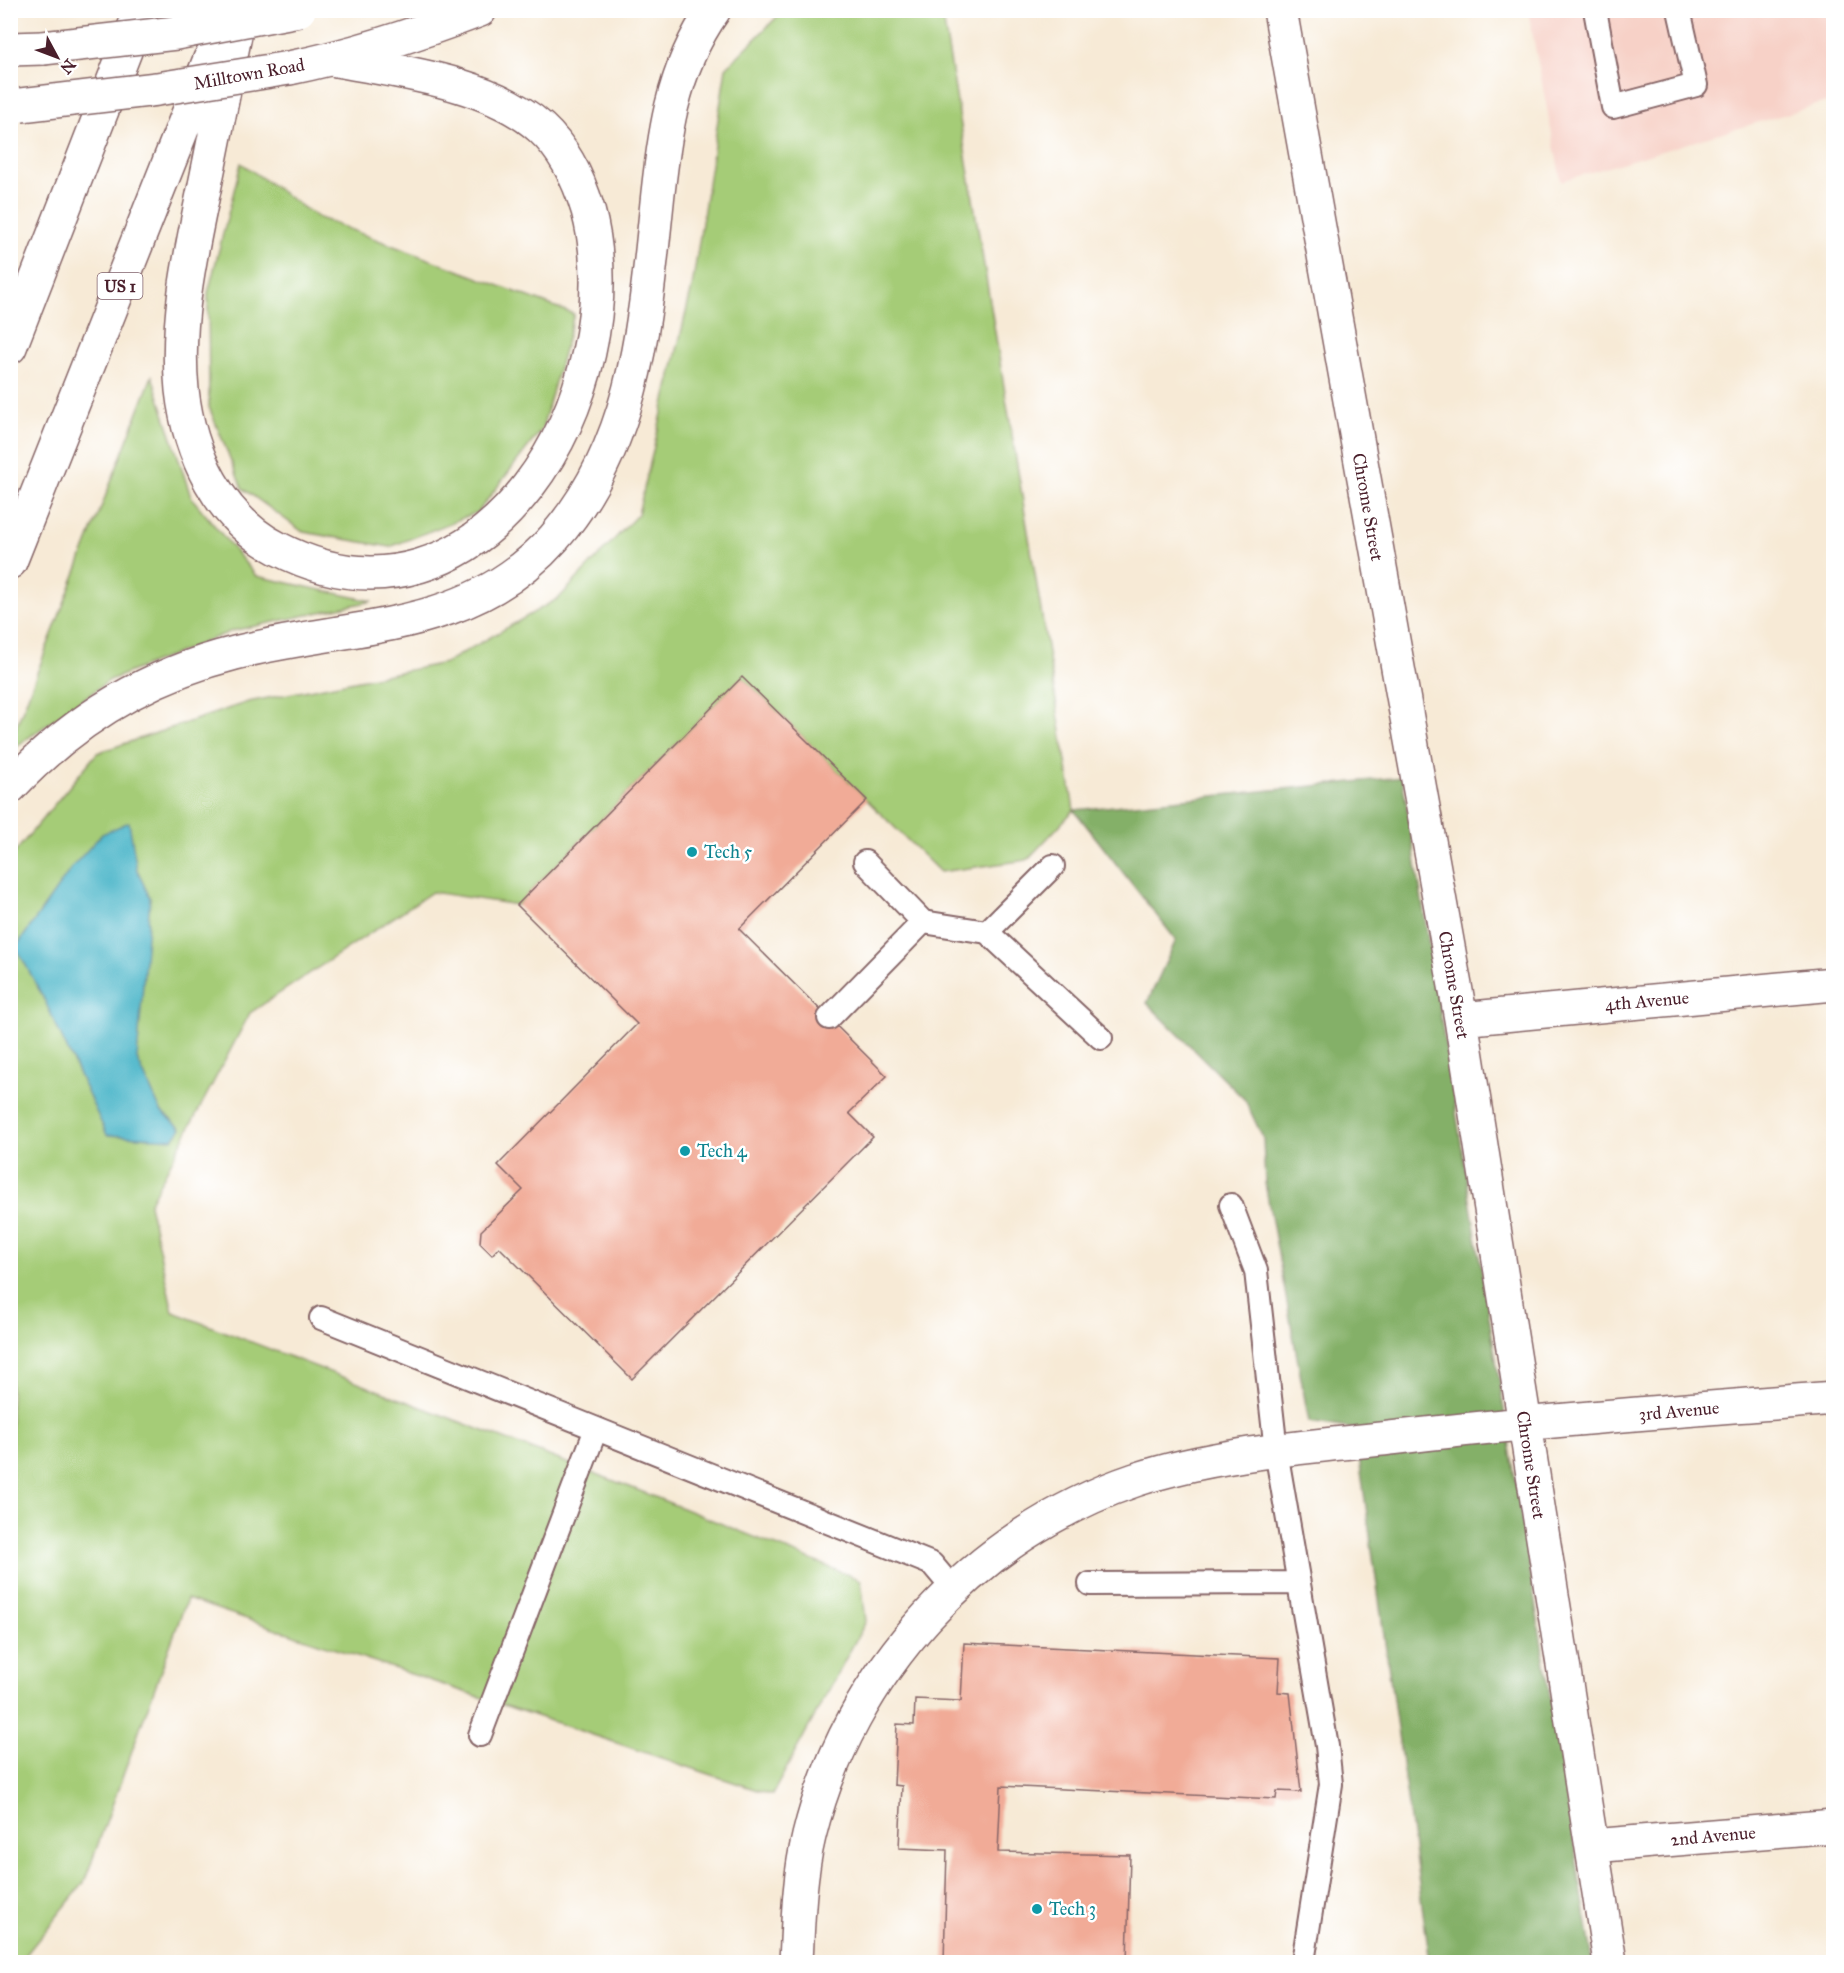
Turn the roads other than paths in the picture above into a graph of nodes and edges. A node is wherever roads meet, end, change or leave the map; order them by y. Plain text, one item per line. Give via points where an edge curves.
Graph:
1 (141, 10) edge
2 (229, 10) edge
3 (240, 10) edge
4 (299, 10) edge
5 (480, 10) edge
6 (714, 10) edge
7 (1280, 10) edge
8 (1595, 10) edge
9 (1679, 10) edge
10 (10, 48) edge
11 (332, 59) junction
12 (16, 105) edge
13 (10, 347) edge
14 (10, 562) edge
15 (10, 787) edge
16 (865, 862) dead end
17 (1053, 866) dead end
18 (923, 922) junction
19 (987, 932) junction
20 (1833, 984) edge
21 (828, 1018) dead end
22 (1461, 1019) junction
23 (1101, 1038) dead end
24 (1231, 1205) dead end
25 (321, 1318) dead end
26 (1833, 1398) edge
27 (1524, 1424) junction
28 (596, 1429) junction
29 (1276, 1451) junction
30 (1298, 1582) junction
31 (1090, 1584) dead end
32 (953, 1589) junction
33 (480, 1735) dead end
34 (1833, 1826) edge
35 (1593, 1846) junction
36 (796, 1962) edge
37 (1303, 1962) edge
38 (1610, 1962) edge

1 - 13 main road
2 - 14 main road, US 1
3 - 11 main road via 184,295 182,376 187,420 208,480 242,522 265,542 320,567 376,573 445,558 477,539 507,512 534,478 576,401 595,321 597,255 584,196 572,168 540,126 472,90
4 - 10 main road, bridge via 176,33
5 - 11 main road, Milltown Road
6 - 15 main road via 692,48 670,105 640,348 621,422 594,481 554,537 506,581 445,612 234,653 137,688 72,732
7 - 22 main road, Chrome Street
8 - 9 lane via 1613,107 1696,85
11 - 12 main road, Milltown Road, bridge via 135,92
16 - 18 lane
17 - 19 lane
18 - 19 lane
18 - 21 lane
19 - 23 lane
20 - 22 main road, 4th Avenue
22 - 27 main road, Chrome Street
24 - 29 lane via 1256,1271
25 - 28 lane
26 - 27 main road, 3rd Avenue
27 - 29 main road, 3rd Avenue
27 - 35 main road, Chrome Street
28 - 32 lane via 932,1564
28 - 33 lane
29 - 30 lane
29 - 32 main road, 3rd Avenue via 1177,1469 1095,1495 1007,1543
30 - 31 lane
30 - 37 lane via 1331,1784
32 - 36 main road, 3rd Avenue via 901,1647 858,1713 831,1766 804,1860
34 - 35 main road, 2nd Avenue
35 - 38 main road, Chrome Street

